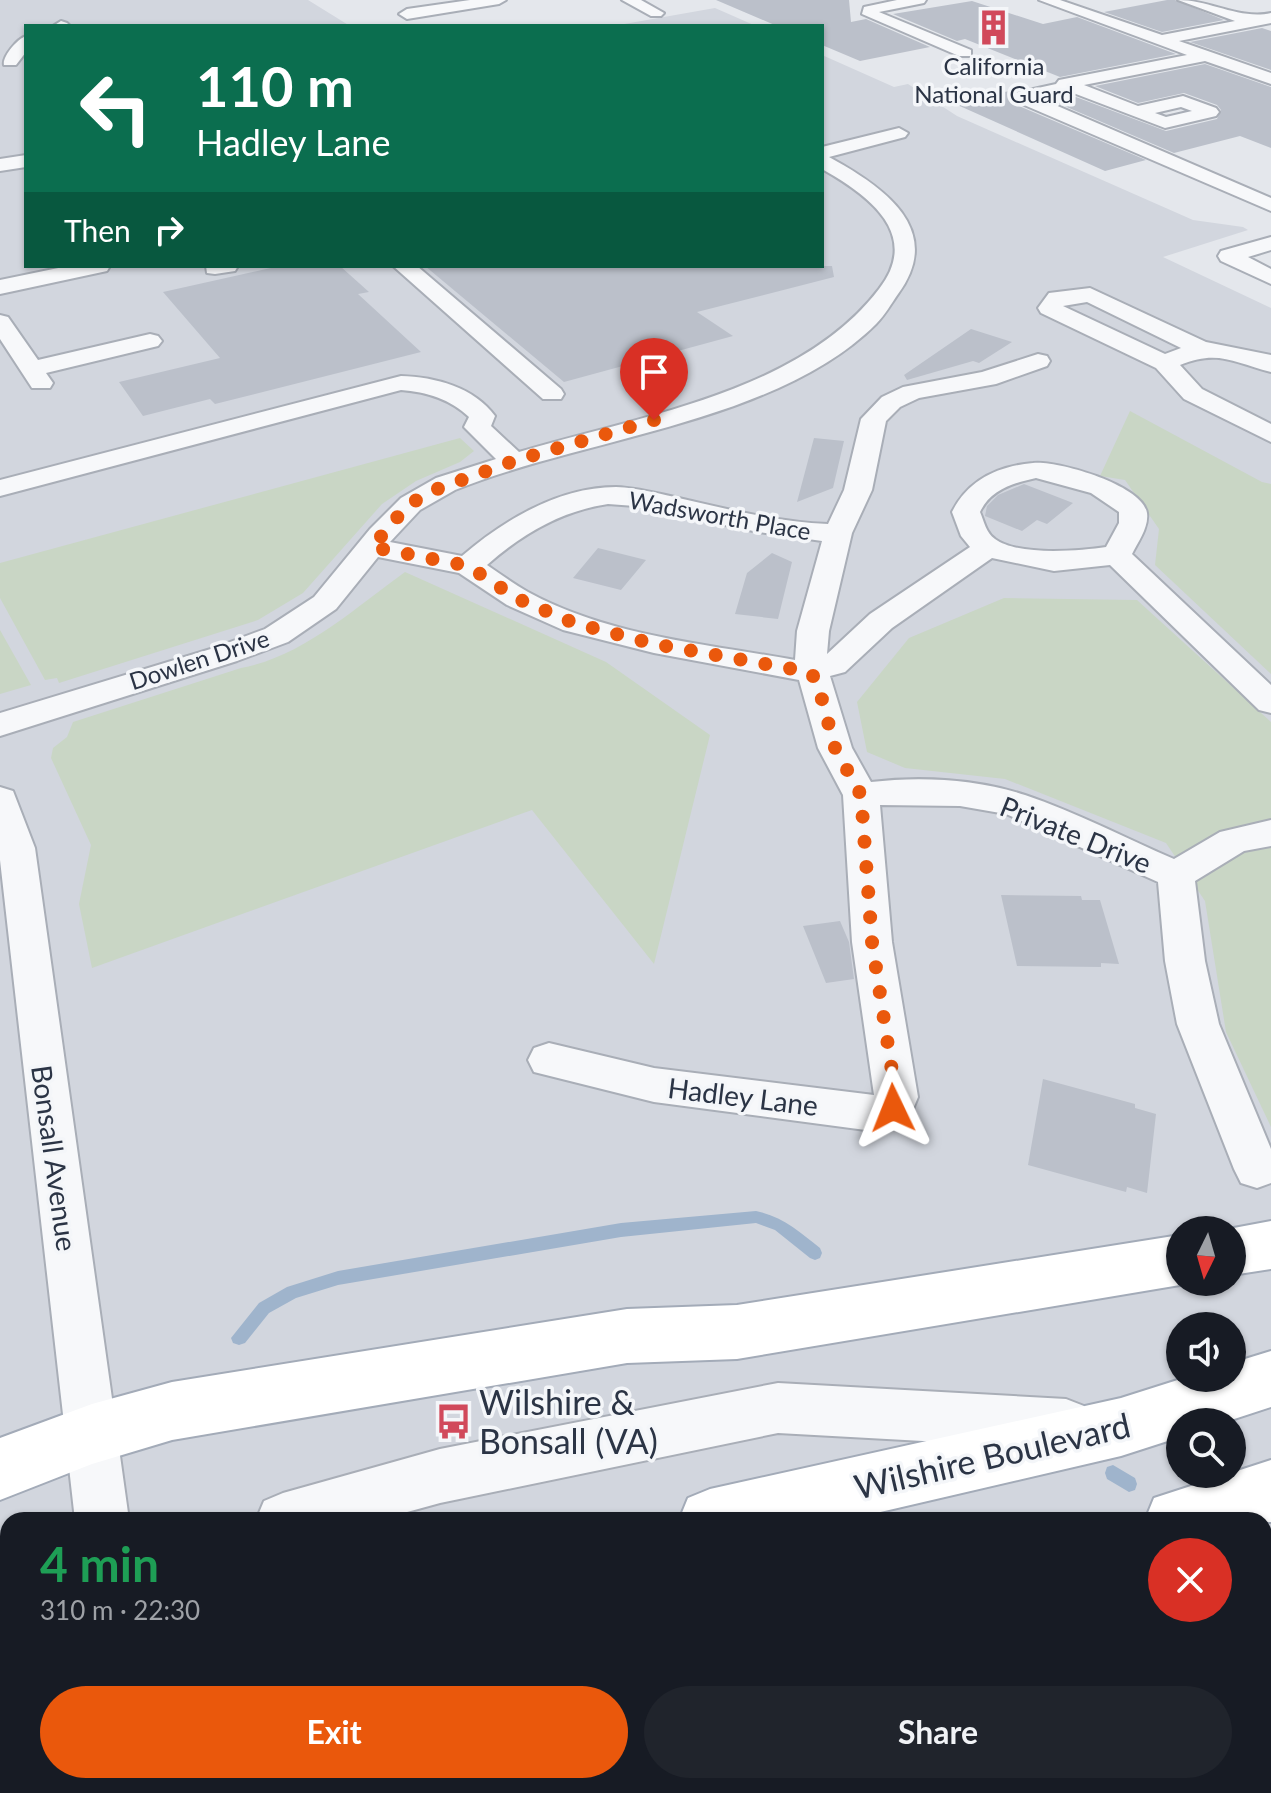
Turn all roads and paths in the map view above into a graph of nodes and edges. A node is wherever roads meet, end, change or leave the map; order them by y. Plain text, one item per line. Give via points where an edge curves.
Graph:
1 (499, 0) edge
2 (629, 0) edge
3 (919, 0) edge
4 (1046, 0) edge
5 (1185, 0) edge
6 (1105, 2) dead end
7 (1071, 9) junction
8 (656, 13) dead end
9 (407, 14) dead end
10 (1263, 20) edge
11 (1271, 27) edge
12 (1162, 40) junction
13 (965, 53) dead end
14 (1206, 56) junction
15 (1271, 79) edge
16 (1065, 84) junction
17 (1137, 112) dead end
18 (899, 133) dead end
19 (824, 152) edge
20 (24, 161) edge
21 (824, 162) edge
22 (0, 165) edge
23 (1271, 205) edge
24 (1271, 243) edge
25 (87, 268) edge
26 (406, 268) edge
27 (1271, 277) edge
28 (4, 282) edge
29 (0, 322) edge
30 (150, 341) dead end
31 (1200, 348) junction
32 (1038, 361) dead end
33 (1165, 363) junction
34 (1271, 365) edge
35 (24, 367) edge
36 (552, 394) dead end
37 (1271, 434) edge
38 (514, 461) junction
39 (0, 488) edge
40 (838, 533) junction
41 (372, 547) junction
42 (987, 548) junction
43 (1117, 555) junction
44 (468, 566) junction
45 (810, 672) junction
46 (1271, 703) edge
47 (0, 725) edge
48 (861, 795) junction
49 (0, 799) edge
50 (1271, 833) edge
51 (1176, 875) junction
52 (549, 1060) dead end
53 (1257, 1169) dead end
54 (1271, 1245) edge
55 (1246, 1249) edge
56 (1166, 1262) edge
57 (1271, 1379) edge
58 (1121, 1427) junction
59 (92, 1434) junction
60 (0, 1469) edge
61 (1271, 1491) edge
62 (101, 1512) edge
63 (312, 1512) edge
64 (745, 1512) edge
65 (1202, 1512) edge

1 - 9 street
2 - 8 street
3 - 13 street via 869,10
4 - 7 street
5 - 10 street
6 - 7 street
7 - 12 street
10 - 11 street
10 - 12 street
12 - 14 street
14 - 15 street
14 - 16 street
16 - 17 street
16 - 23 street via 1021,97
18 - 19 street
20 - 22 street
21 - 38 street, Dowlen Drive via 868,190 900,223 905,267 875,312 842,340 753,389
24 - 27 street via 1229,256
25 - 28 street
26 - 36 street
29 - 35 street
30 - 35 street
31 - 33 street
31 - 33 street via 1090,295 1057,298 1049,308
31 - 34 street
32 - 40 street, Wadsworth Place via 891,402 874,419 858,490
33 - 37 street via 1193,394
38 - 39 street via 477,427 482,416 475,406 401,383
38 - 41 street, Dowlen Drive via 429,492 406,507
40 - 44 street, Wadsworth Place via 798,531 610,495 575,502 519,526
40 - 45 street via 813,631
41 - 44 street
41 - 47 street, Dowlen Drive via 339,591 307,617 260,643
42 - 43 street via 1054,562
42 - 43 street via 969,524 969,502 1008,475 1036,470 1123,499 1133,510 1133,523
42 - 45 street via 881,621 834,665
43 - 46 street
44 - 45 street via 518,599 574,623 654,644
45 - 48 street, Hadley Lane via 835,748
48 - 51 street, Private Drive via 960,794 1014,804
48 - 52 street, Hadley Lane via 872,942 896,1097 893,1108 873,1113 654,1085
49 - 59 street, Bonsall Avenue via 17,848
50 - 51 street via 1233,841
51 - 53 street, Private Drive via 1198,1024
54 - 55 main road
56 - 59 main road via 737,1332 612,1338 172,1411
57 - 58 main road, Wilshire Boulevard
58 - 63 street via 778,1408 440,1476
58 - 64 main road, Wilshire Boulevard
59 - 60 main road
59 - 62 street, Bonsall Avenue
61 - 65 main road

